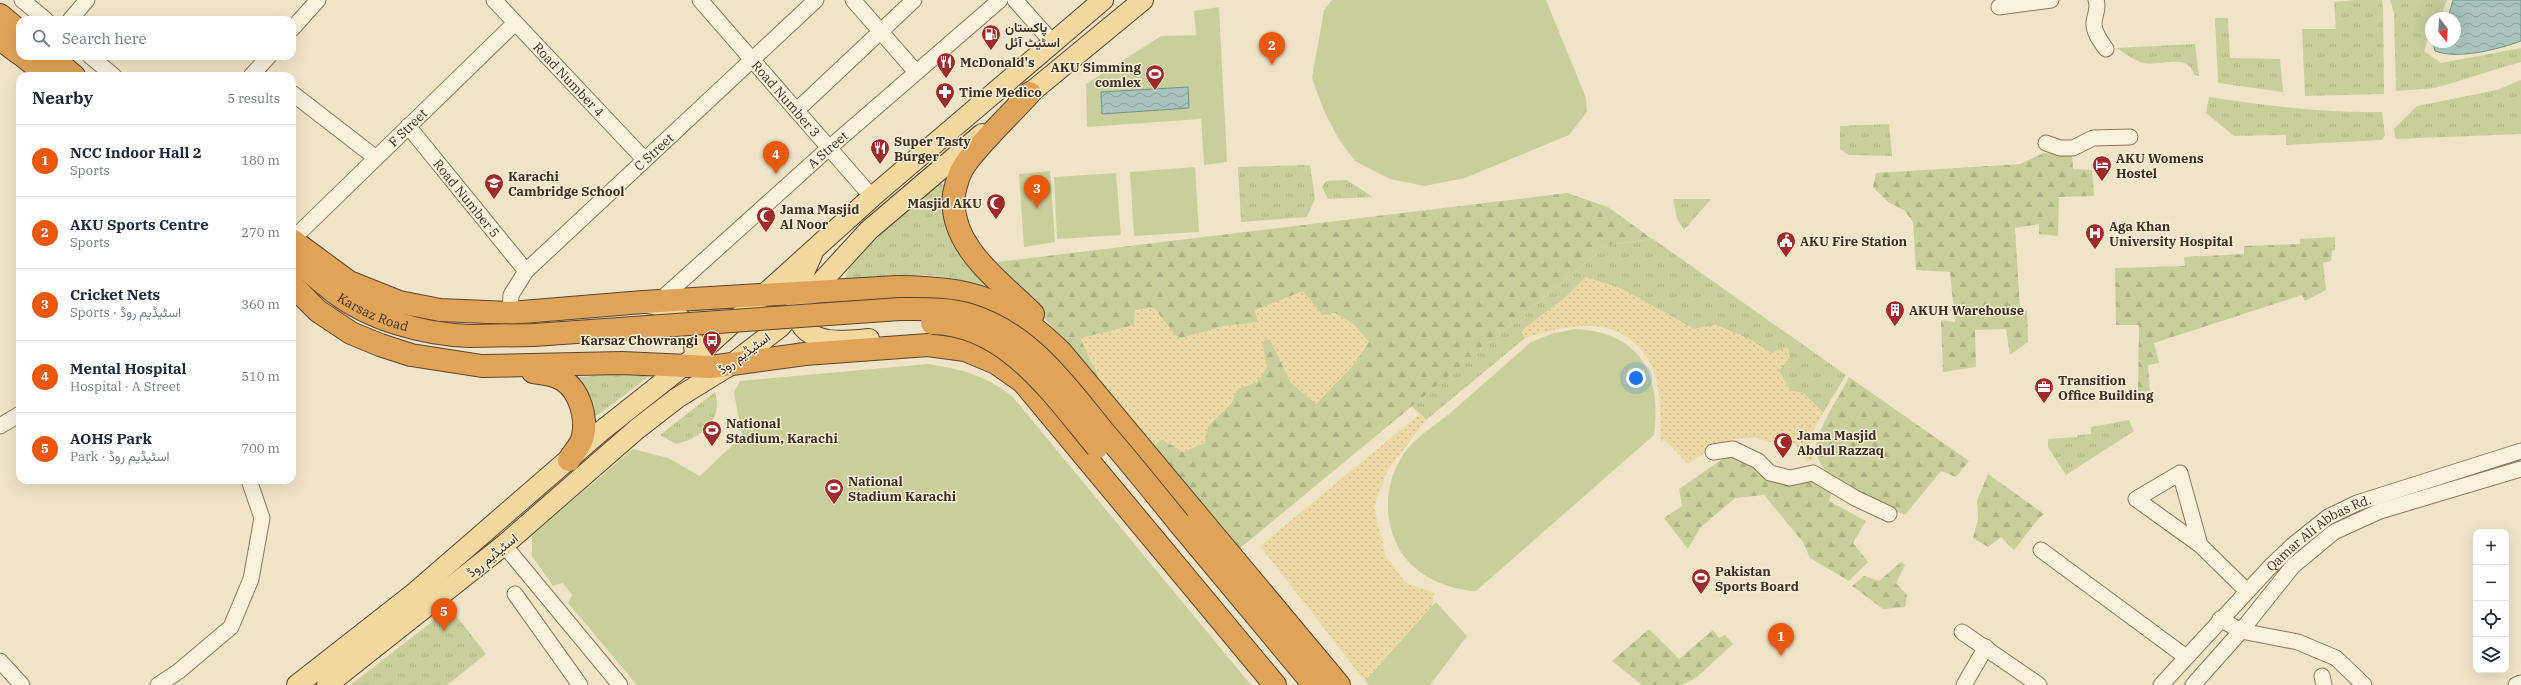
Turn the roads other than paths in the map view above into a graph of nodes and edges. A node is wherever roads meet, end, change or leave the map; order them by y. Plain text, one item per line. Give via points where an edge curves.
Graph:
1 (22, 0) edge
2 (87, 0) edge
3 (318, 0) edge
4 (494, 0) edge
5 (700, 0) edge
6 (816, 0) edge
7 (853, 0) edge
8 (914, 0) edge
9 (1000, 0) edge
10 (1015, 0) edge
11 (1103, 0) edge
12 (1143, 0) edge
13 (2050, 0) edge
14 (2096, 0) edge
15 (1999, 7) dead end
16 (0, 15) edge
17 (41, 16) edge
18 (73, 16) edge
19 (515, 24) junction
20 (296, 25) edge
21 (16, 29) edge
22 (880, 30) junction
23 (0, 39) edge
24 (1053, 42) junction
25 (2106, 49) dead end
26 (16, 51) edge
27 (28, 60) edge
28 (55, 60) edge
29 (95, 60) edge
30 (267, 60) edge
31 (752, 60) junction
32 (43, 72) edge
33 (69, 72) edge
34 (109, 72) edge
35 (261, 72) edge
36 (916, 72) junction
37 (1030, 93) junction
38 (296, 96) edge
39 (797, 110) junction
40 (408, 126) junction
41 (2130, 137) dead end
42 (2046, 143) dead end
43 (829, 148) junction
44 (376, 158) junction
45 (644, 159) junction
46 (872, 197) junction
47 (296, 232) edge
48 (296, 234) edge
49 (816, 247) junction
50 (296, 260) edge
51 (526, 271) junction
52 (296, 278) edge
53 (296, 289) edge
54 (763, 296) junction
55 (802, 298) junction
56 (650, 302) junction
57 (510, 313) junction
58 (928, 345) junction
59 (1056, 347) junction
60 (473, 351) junction
61 (691, 362) junction
62 (732, 364) junction
63 (676, 398) junction
64 (16, 416) edge
65 (0, 426) edge
66 (2521, 451) edge
67 (1713, 452) dead end
68 (569, 460) junction
69 (2521, 470) edge
70 (250, 484) edge
71 (1889, 514) dead end
72 (1173, 527) junction
73 (504, 545) junction
74 (2200, 545) junction
75 (2041, 550) dead end
76 (2247, 590) junction
77 (515, 594) dead end
78 (2220, 619) junction
79 (2240, 631) junction
80 (1962, 632) dead end
81 (1986, 647) junction
82 (2186, 657) junction
83 (0, 661) edge
84 (2521, 683) edge
85 (22, 685) edge
86 (158, 685) edge
87 (297, 685) edge
88 (327, 685) edge
89 (580, 685) edge
90 (620, 685) edge
91 (1275, 685) edge
92 (1296, 685) edge
93 (1314, 685) edge
94 (1339, 685) edge
95 (1964, 685) edge
96 (2039, 685) edge
97 (2161, 685) edge
98 (2193, 685) edge
99 (2364, 685) edge
100 (2516, 685) edge

1 - 17 street
2 - 18 street
3 - 20 street
4 - 19 street, Road Number 4
5 - 31 street, Road Number 3
6 - 31 street, C Street
7 - 22 street
8 - 22 street
9 - 36 street, A Street
10 - 24 street
11 - 24 main road, اسٹیڈیم روڈ
12 - 37 main road, اسٹیڈیم روڈ
13 - 15 street
14 - 25 street via 2098,10 2094,23 2097,36
16 - 21 highway
19 - 40 street, F Street
19 - 45 street, Road Number 4
22 - 36 street
22 - 39 street
23 - 26 highway
24 - 46 main road, اسٹیڈیم روڈ
27 - 32 highway
28 - 33 highway
29 - 34 street
30 - 35 street
31 - 39 street, Road Number 3
31 - 45 street, C Street
36 - 43 street, A Street
37 - 55 main road, اسٹیڈیم روڈ via 869,230
37 - 59 highway via 965,164 955,185 953,206 957,229 967,247 1034,315
38 - 44 street
39 - 43 street, Road Number 3
40 - 44 street, F Street
40 - 51 street, Road Number 5
41 - 42 street via 2093,138 2073,148 2060,148
43 - 46 street, Road Number 3
43 - 56 street, A Street
44 - 47 street, F Street
45 - 51 street, C Street
46 - 49 main road, اسٹیڈیم روڈ
48 - 57 highway via 349,282 399,302 440,310
49 - 54 main road, اسٹیڈیم روڈ
49 - 55 main road via 804,271
50 - 60 highway, Karsaz Road via 335,293 371,314 410,327 450,335
51 - 57 street, C Street via 511,295
52 - 60 highway, Karsaz Road via 326,302 390,335 419,343
53 - 60 highway via 318,311 351,333 410,355
54 - 55 highway
54 - 56 highway
54 - 61 main road, اسٹیڈیم روڈ
55 - 58 main road via 800,324 812,335 829,340 894,337
55 - 59 highway via 919,287 971,293 1005,307 1036,327
55 - 62 main road, اسٹیڈیم روڈ via 780,328
56 - 57 highway
56 - 61 main road via 664,307 682,319 690,330
58 - 62 highway via 805,354
58 - 91 highway via 965,350 996,363 1023,382
59 - 94 highway
60 - 61 highway via 622,363
60 - 68 highway via 564,380 579,400 585,419 583,438
60 - 72 highway, bridge via 534,335 900,308 970,314 1000,328 1030,348 1054,370
61 - 62 highway
61 - 63 main road via 688,383
61 - 68 main road, اسٹیڈیم روڈ
62 - 63 main road, اسٹیڈیم روڈ
63 - 73 main road, اسٹیڈیم روڈ
64 - 65 street
66 - 76 street, Qamar Ali Abbas Rd. via 2357,503 2328,517 2293,545
67 - 71 street via 1733,448 1758,462 1770,473 1790,478 1813,473 1855,498
68 - 87 main road, اسٹیڈیم روڈ via 412,595
69 - 79 street via 2380,511 2334,532 2293,566
70 - 86 street via 262,518 251,579 231,627 179,671
72 - 92 highway
72 - 93 highway
73 - 88 main road, اسٹیڈیم روڈ
73 - 90 street
74 - 74 street via 2142,504 2136,499 2180,473
74 - 76 street
75 - 82 street
76 - 78 street, Qamar Ali Abbas Rd.
77 - 89 street
78 - 79 street
78 - 82 street, Qamar Ali Abbas Rd.
79 - 98 street
79 - 99 street via 2298,642 2336,658
80 - 81 street
81 - 95 street
81 - 96 street
82 - 97 street, Qamar Ali Abbas Rd.
83 - 85 street
84 - 100 street

